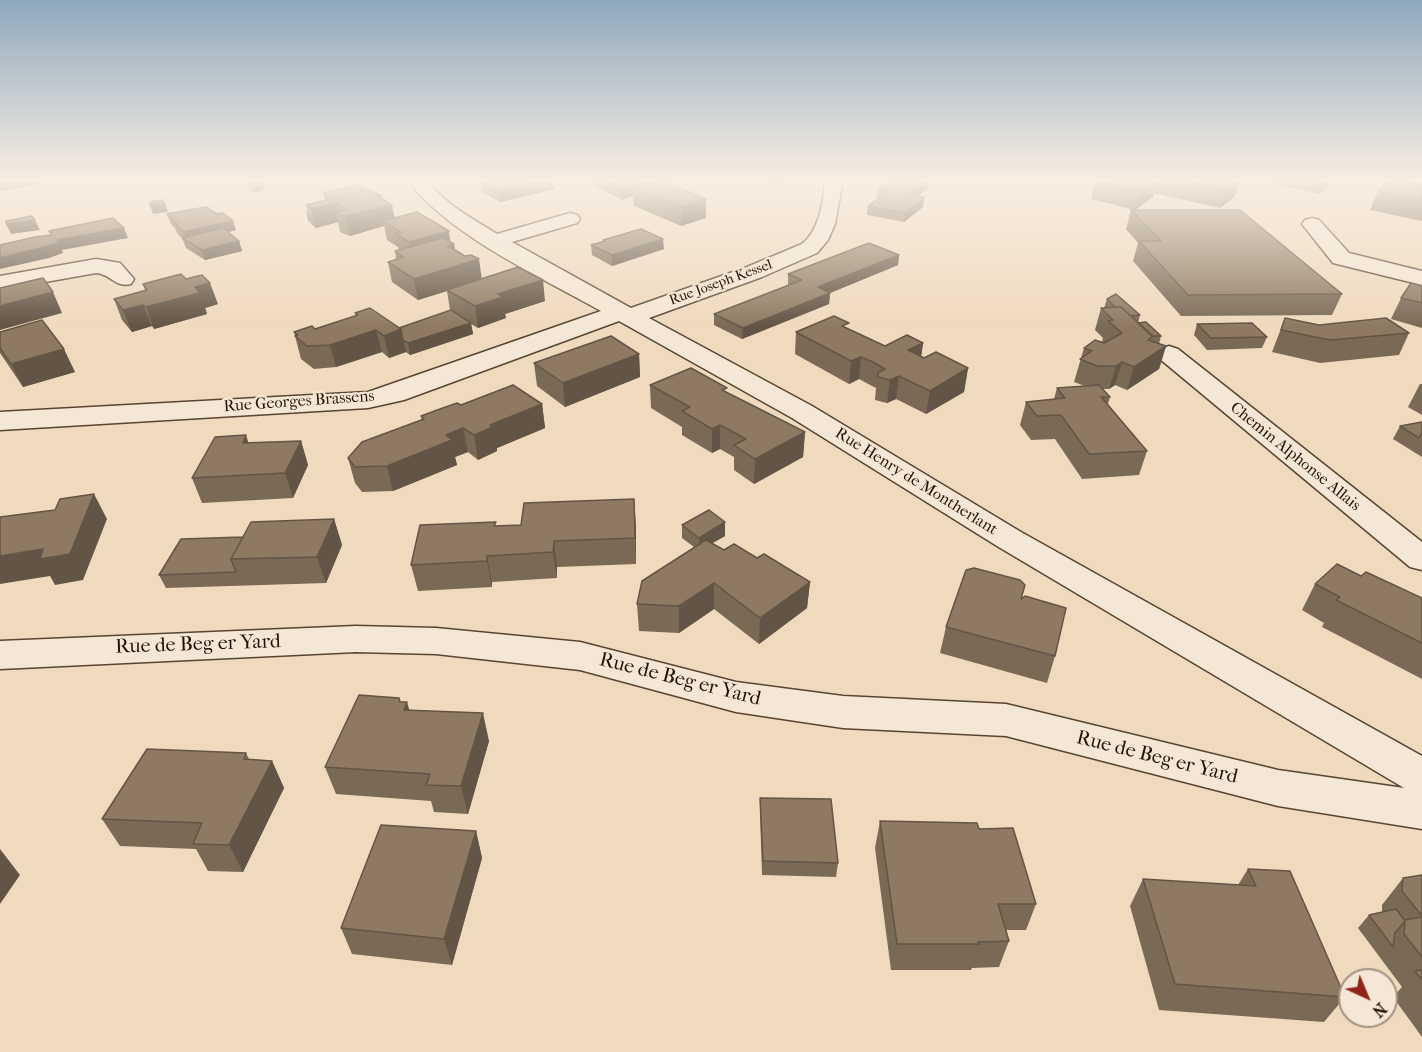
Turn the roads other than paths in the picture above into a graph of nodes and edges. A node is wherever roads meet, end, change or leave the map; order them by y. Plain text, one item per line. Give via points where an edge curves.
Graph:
1 (477, 229) edge
2 (535, 229) edge
3 (822, 229) edge
4 (1316, 229) edge
5 (494, 241) junction
6 (1422, 278) edge
7 (123, 279) dead end
8 (0, 283) edge
9 (625, 315) junction
10 (1169, 354) dead end
11 (0, 421) edge
12 (1422, 559) edge
13 (0, 655) edge
14 (1422, 777) edge
15 (1422, 810) edge

1 - 5 street, Rue Henry de Montherlant
2 - 5 street
3 - 9 street, Rue Joseph Kessel via 814,245 800,254 717,287
4 - 6 street via 1341,258
5 - 9 street, Rue Henry de Montherlant
7 - 8 street via 112,268 96,266
9 - 11 street, Rue Georges Brassens via 368,400
9 - 14 street, Rue Henry de Montherlant via 802,412 1009,539
10 - 12 street, Chemin Alphonse Allais
13 - 15 street, Rue de Beg er Yard via 356,639 436,641 580,656 736,697 843,712 1006,720 1278,788

